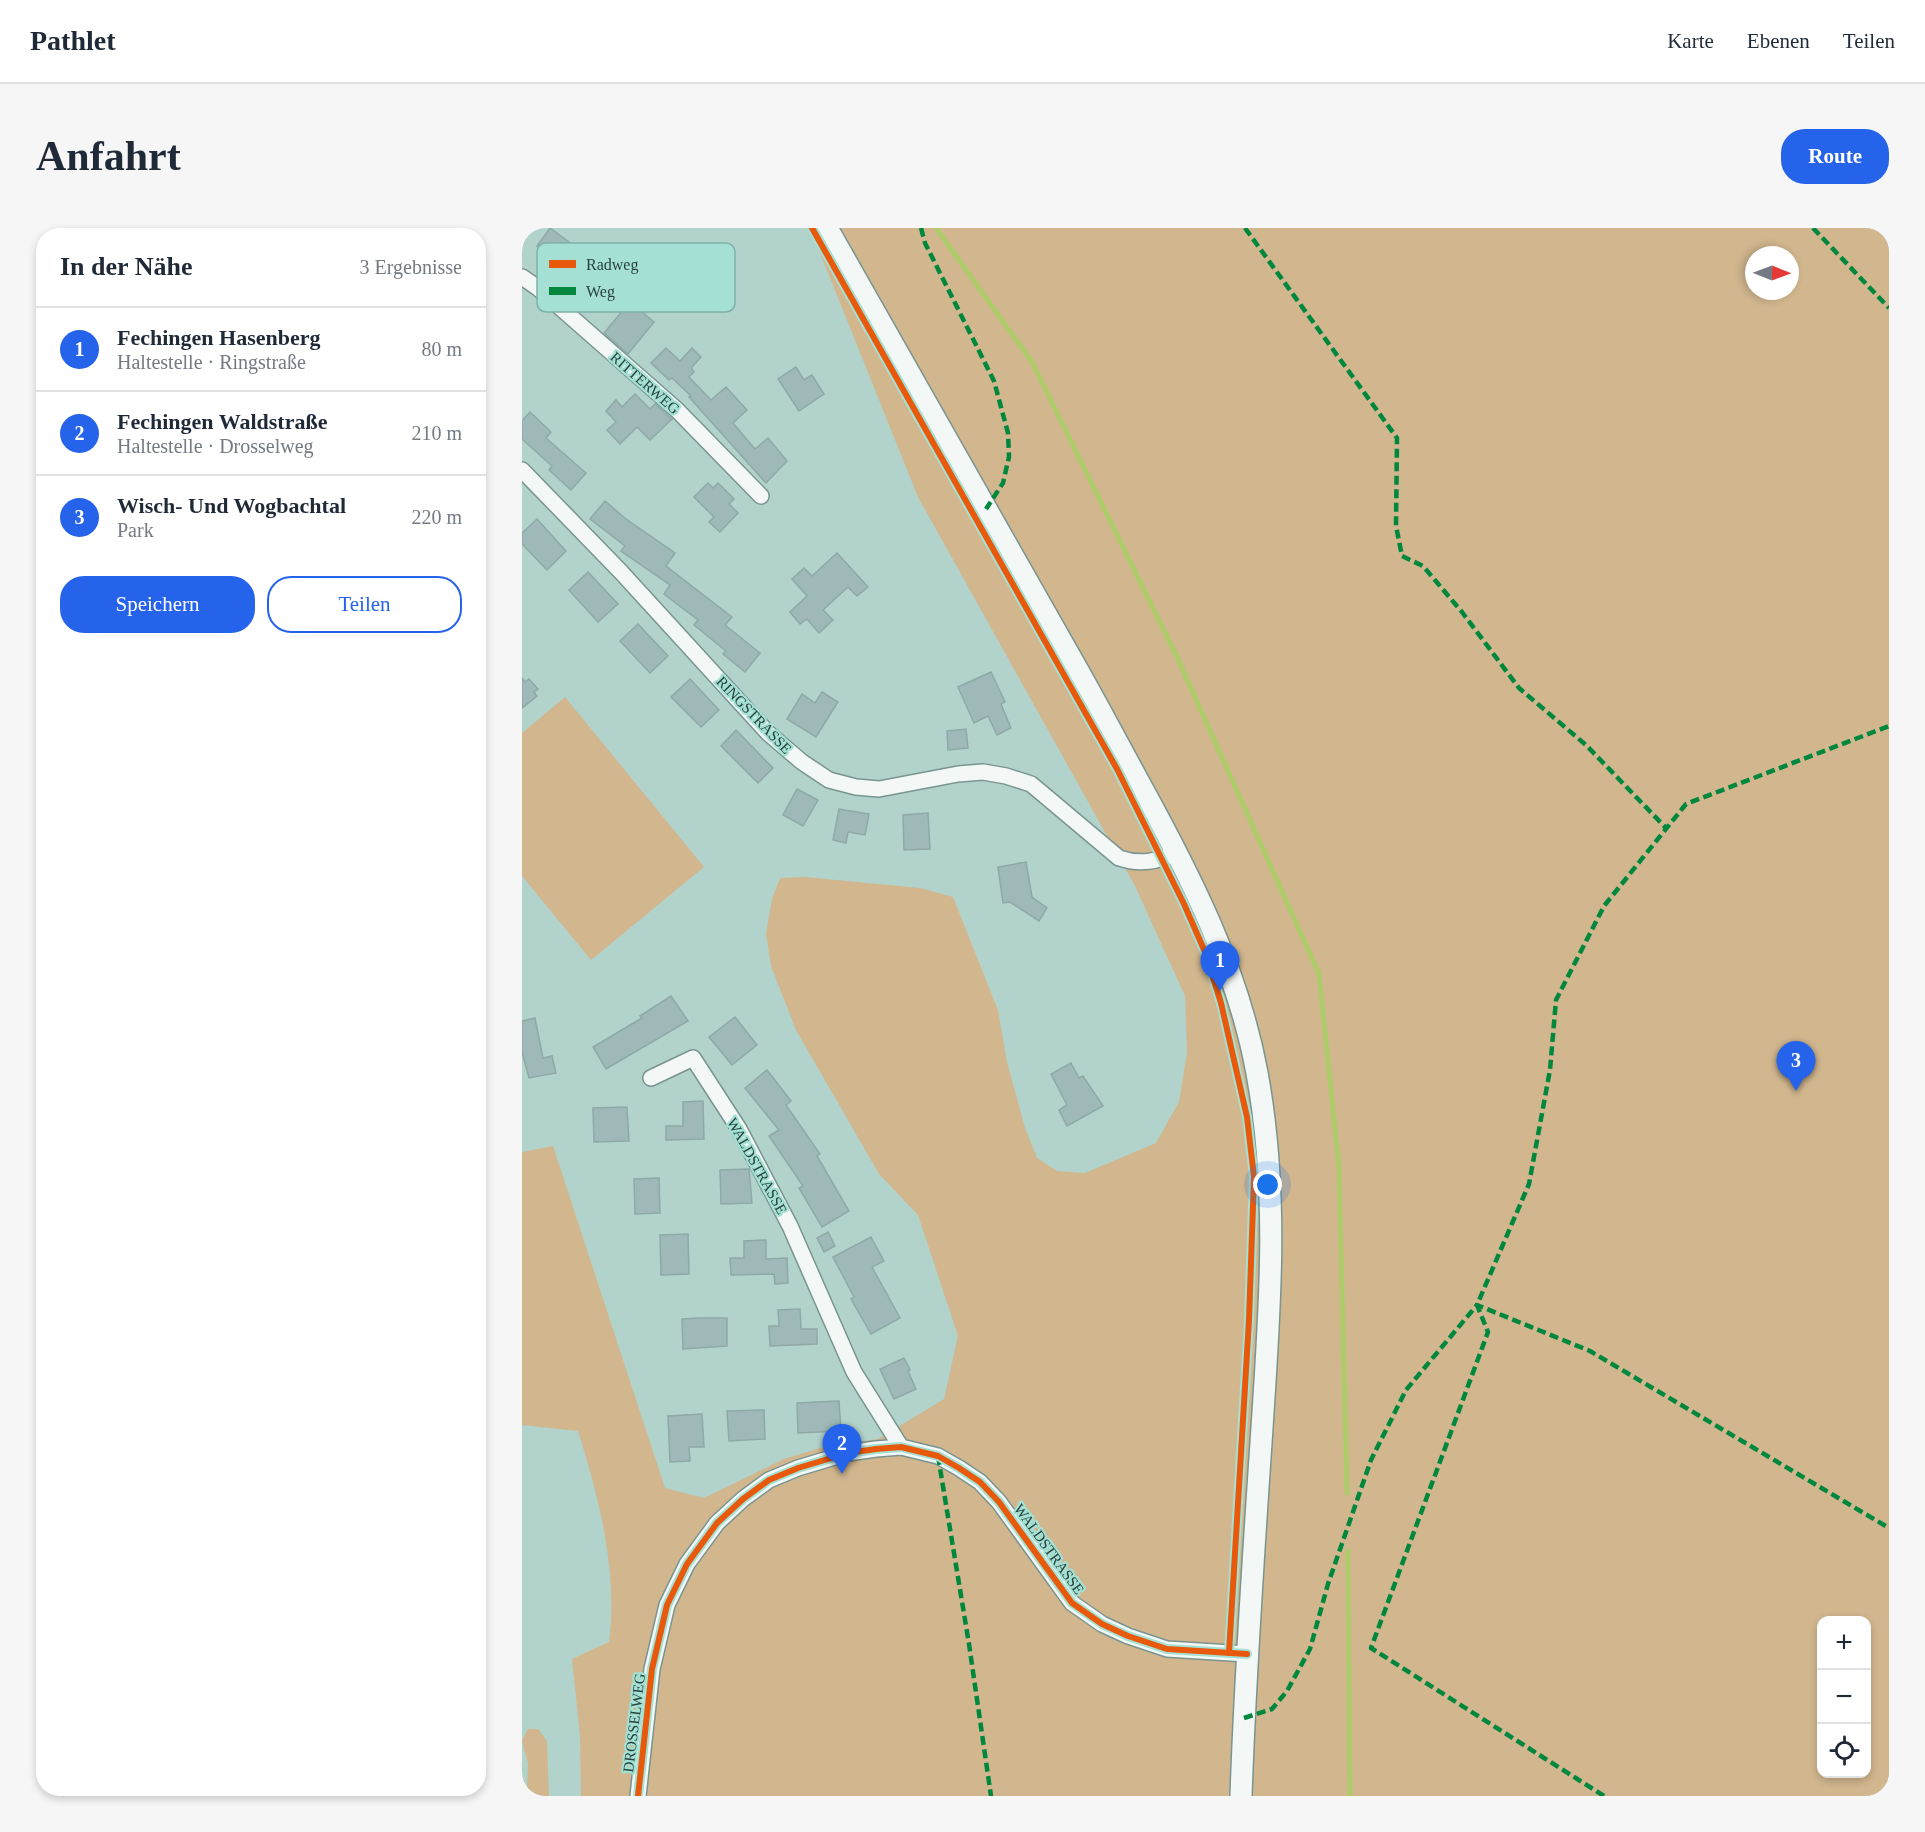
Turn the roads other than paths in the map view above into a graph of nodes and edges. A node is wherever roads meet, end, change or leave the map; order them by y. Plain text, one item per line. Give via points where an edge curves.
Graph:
1 (827, 228) edge
2 (522, 277) edge
3 (537, 287) edge
4 (565, 312) edge
5 (522, 470) edge
6 (760, 496) dead end
7 (1177, 852) junction
8 (651, 1078) dead end
9 (901, 1447) junction
10 (876, 1449) joint
11 (1247, 1654) junction
12 (638, 1796) edge
13 (1241, 1796) edge

1 - 7 main road via 1088,687
2 - 3 street, RITTERWEG
4 - 6 street, RITTERWEG via 677,410
5 - 7 street, RINGSTRASSE via 768,733 829,780 879,789 958,774 1006,776 1031,784 1119,858 1136,863 1163,859
7 - 11 main road via 1213,929 1245,1024 1257,1071 1271,1195 1272,1284
8 - 9 street, WALDSTRASSE via 693,1058 739,1129 790,1226 854,1371
9 - 10 street, WALDSTRASSE
9 - 11 street, WALDSTRASSE via 938,1456 980,1482 999,1502 1072,1603 1102,1624 1167,1648
10 - 12 street, DROSSELWEG via 848,1453 769,1480 717,1522 687,1564 667,1605 652,1669
11 - 13 main road

